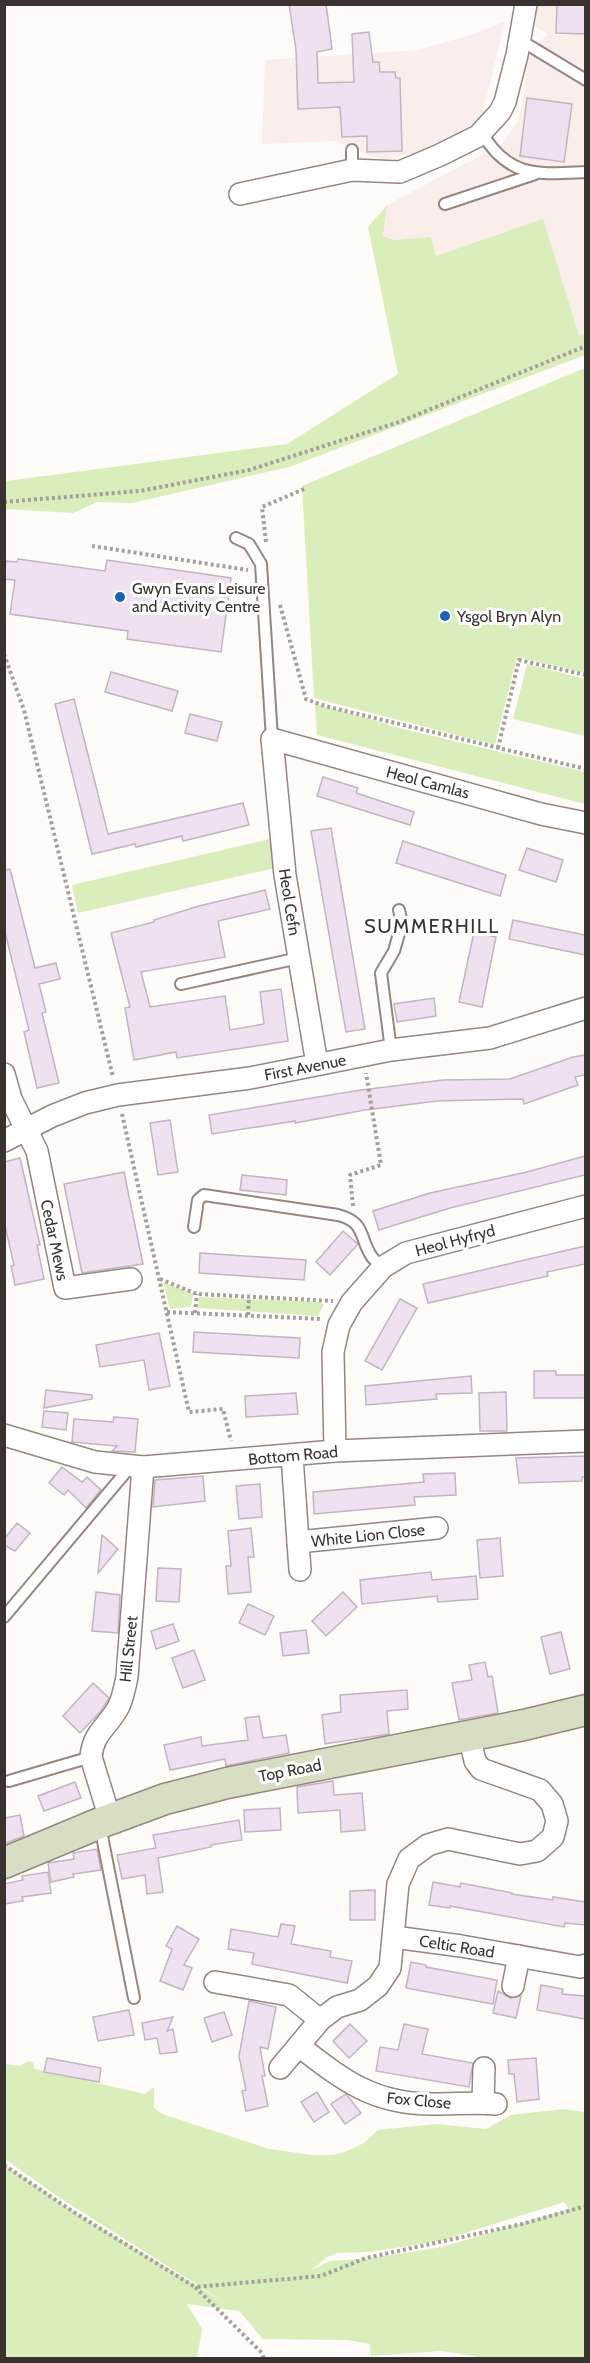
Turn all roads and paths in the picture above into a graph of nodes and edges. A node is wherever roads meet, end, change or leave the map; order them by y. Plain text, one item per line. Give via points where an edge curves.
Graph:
1 (526, 4) edge
2 (520, 40) junction
3 (585, 80) edge
4 (482, 133) junction
5 (585, 172) edge
6 (535, 174) junction
7 (240, 194) dead end
8 (446, 204) dead end
9 (585, 346) edge
10 (304, 489) dead end
11 (4, 502) edge
12 (236, 538) dead end
13 (92, 546) dead end
14 (261, 564) junction
15 (277, 595) dead end
16 (4, 654) edge
17 (585, 675) edge
18 (272, 739) junction
19 (498, 748) junction
20 (585, 769) edge
21 (585, 823) edge
22 (399, 910) dead end
23 (299, 958) junction
24 (181, 984) dead end
25 (585, 1008) edge
26 (391, 1050) junction
27 (363, 1055) junction
28 (317, 1064) junction
29 (4, 1074) edge
30 (118, 1095) junction
31 (27, 1129) junction
32 (4, 1141) edge
33 (585, 1206) edge
34 (354, 1222) junction
35 (194, 1227) dead end
36 (383, 1267) junction
37 (131, 1279) dead end
38 (160, 1279) junction
39 (197, 1294) junction
40 (249, 1297) junction
41 (352, 1302) junction
42 (167, 1312) junction
43 (195, 1313) junction
44 (248, 1316) junction
45 (339, 1325) junction
46 (4, 1435) edge
47 (585, 1441) edge
48 (335, 1451) junction
49 (292, 1456) junction
50 (235, 1460) junction
51 (136, 1467) junction
52 (437, 1528) dead end
53 (298, 1542) junction
54 (300, 1570) dead end
55 (4, 1617) edge
56 (585, 1710) edge
57 (469, 1734) junction
58 (91, 1757) junction
59 (9, 1781) dead end
60 (105, 1821) junction
61 (4, 1863) edge
62 (394, 1936) junction
63 (519, 1956) junction
64 (585, 1965) edge
65 (215, 1982) dead end
66 (513, 1986) dead end
67 (134, 1998) dead end
68 (320, 2020) junction
69 (298, 2046) junction
70 (280, 2068) dead end
71 (484, 2068) dead end
72 (4, 2165) edge
73 (585, 2206) edge
74 (195, 2287) junction
75 (264, 2358) edge

1 - 2 street
2 - 3 lane
2 - 4 street via 505,102
4 - 6 lane via 500,157
4 - 7 street via 406,171 387,173 352,160
5 - 6 lane
6 - 8 lane
9 - 11 path via 399,422 249,470 140,491
10 - 14 path via 262,507 267,560
12 - 14 lane via 249,544
13 - 14 path via 249,570
14 - 18 lane
15 - 19 path via 306,699
16 - 30 path via 24,710
17 - 19 path via 519,660
18 - 21 street, Heol Camlas
18 - 23 street, Heol Cefn via 285,876
19 - 20 path
22 - 26 lane via 402,923 394,951 381,974
23 - 24 lane
23 - 28 street, Heol Cefn
25 - 26 street, First Avenue via 490,1038
26 - 27 street, First Avenue
27 - 28 street, First Avenue
27 - 34 path via 381,1166 350,1175
28 - 30 street, First Avenue via 250,1078
29 - 31 street via 11,1099
30 - 31 street, First Avenue via 85,1103
30 - 38 path
31 - 32 street, First Avenue
31 - 37 street, Cedar Mews via 37,1151 65,1288
33 - 36 street, Heol Hyfryd via 406,1253
34 - 35 lane via 338,1215 204,1195 198,1200
34 - 36 lane via 372,1257
36 - 41 street, Heol Hyfryd
38 - 39 path
38 - 42 path
39 - 40 path
39 - 43 path
40 - 41 path
40 - 44 path
41 - 45 street, Heol Hyfryd
42 - 43 path
42 - 50 path via 189,1412 224,1408
43 - 44 path
44 - 45 path via 322,1319
45 - 48 street, Heol Hyfryd via 333,1352
46 - 51 street, Bottom Road via 95,1462
47 - 48 street, Bottom Road
48 - 49 street, Bottom Road
49 - 50 street, Bottom Road
49 - 53 street, White Lion Close
50 - 51 street, Bottom Road
51 - 55 lane
51 - 58 street, Hill Street via 127,1677 119,1707 97,1734
52 - 53 street, White Lion Close
53 - 54 street, White Lion Close
56 - 57 street, Top Road
57 - 60 street, Top Road via 227,1783 165,1799
57 - 62 street via 475,1761 481,1769 540,1790 552,1804 557,1821 553,1837 537,1851 520,1854 448,1839 428,1845 409,1859 398,1884
58 - 59 lane
58 - 60 street
60 - 61 street, Top Road
60 - 67 lane
62 - 63 street, Celtic Road
62 - 68 street via 390,1968 378,1986
63 - 64 street, Celtic Road
63 - 66 street, Celtic Road
65 - 68 street via 289,1995
68 - 69 street
69 - 70 street
69 - 71 street, Fox Close via 362,2090 389,2100 489,2103
72 - 74 path
73 - 74 path via 366,2259 321,2276
74 - 75 path

